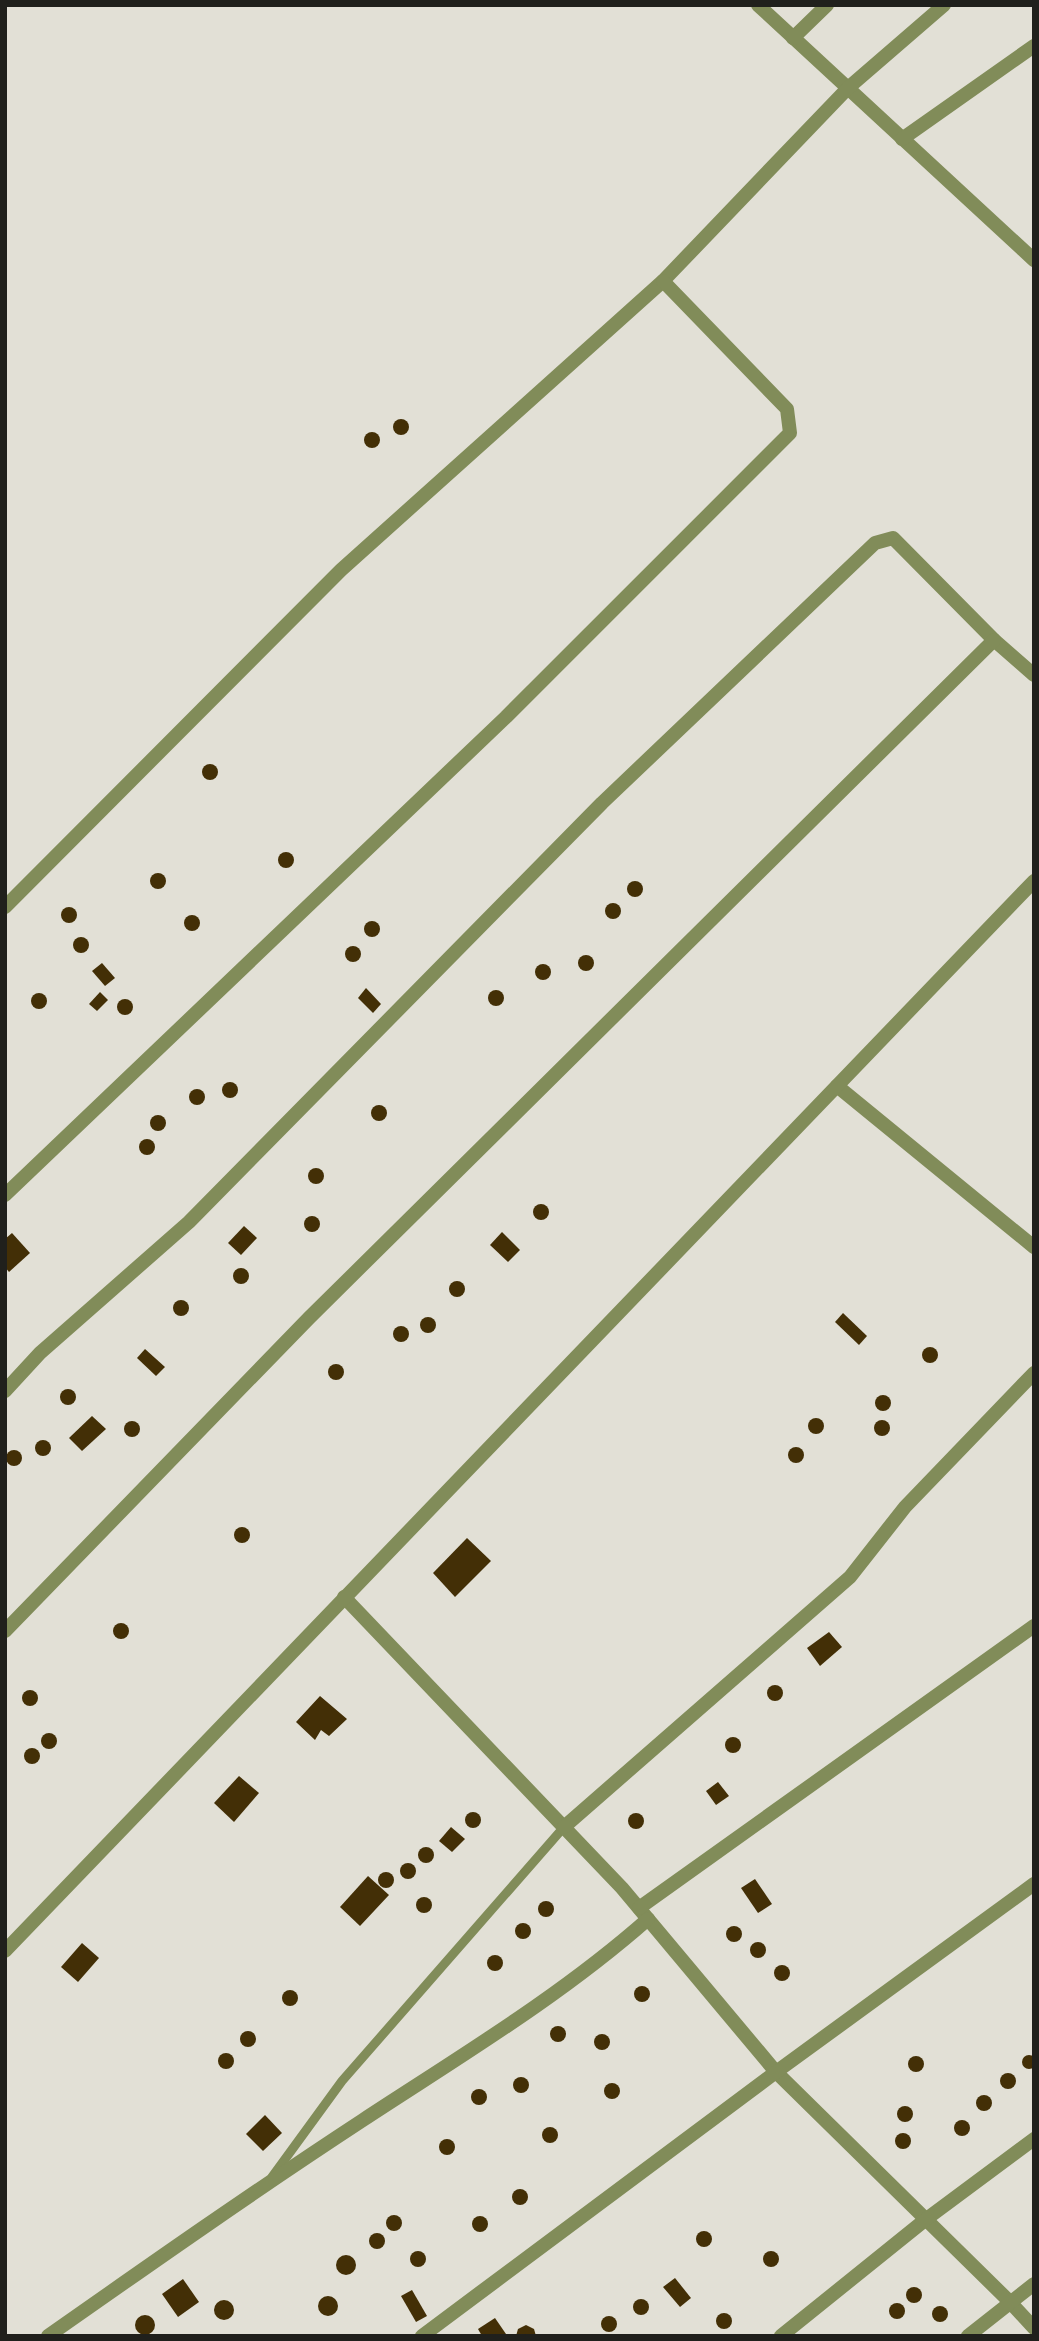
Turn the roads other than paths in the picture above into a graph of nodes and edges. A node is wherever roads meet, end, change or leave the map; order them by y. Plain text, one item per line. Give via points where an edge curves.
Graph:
1 (758, 5) edge
2 (827, 5) edge
3 (944, 5) edge
4 (793, 37) junction
5 (1034, 46) edge
6 (848, 88) junction
7 (902, 138) junction
8 (1034, 260) edge
9 (663, 281) junction
10 (994, 640) junction
11 (1034, 675) edge
12 (1034, 881) edge
13 (5, 907) edge
14 (837, 1086) junction
15 (5, 1195) edge
16 (1034, 1247) edge
17 (1034, 1373) edge
18 (5, 1391) edge
19 (345, 1597) junction
20 (1034, 1626) edge
21 (5, 1632) edge
22 (564, 1827) junction
23 (1034, 1884) edge
24 (643, 1913) junction
25 (5, 1951) edge
26 (776, 2072) junction
27 (1034, 2139) edge
28 (267, 2184) junction
29 (925, 2220) junction
30 (1034, 2284) edge
31 (1010, 2302) junction
32 (1034, 2328) edge
33 (48, 2336) edge
34 (422, 2336) edge
35 (781, 2336) edge
36 (968, 2336) edge

1 - 4 street
2 - 4 street
3 - 6 street
4 - 6 street
5 - 7 street
6 - 7 street
6 - 9 street
7 - 8 street
9 - 13 street via 341,570
9 - 15 street via 787,409 790,433 506,717
10 - 11 street
10 - 18 street via 894,538 875,543 602,803 189,1222 40,1353
10 - 21 street via 309,1318
12 - 14 street
14 - 16 street
14 - 19 street
17 - 22 street via 905,1507 850,1577
19 - 22 street
19 - 25 street
20 - 24 street
22 - 24 street
22 - 28 lane via 342,2081
23 - 26 street
24 - 26 street
24 - 28 street via 622,1942
26 - 29 street
26 - 34 street
27 - 29 street
28 - 33 street
29 - 31 street
29 - 35 street
30 - 31 street
31 - 32 street
31 - 36 street

